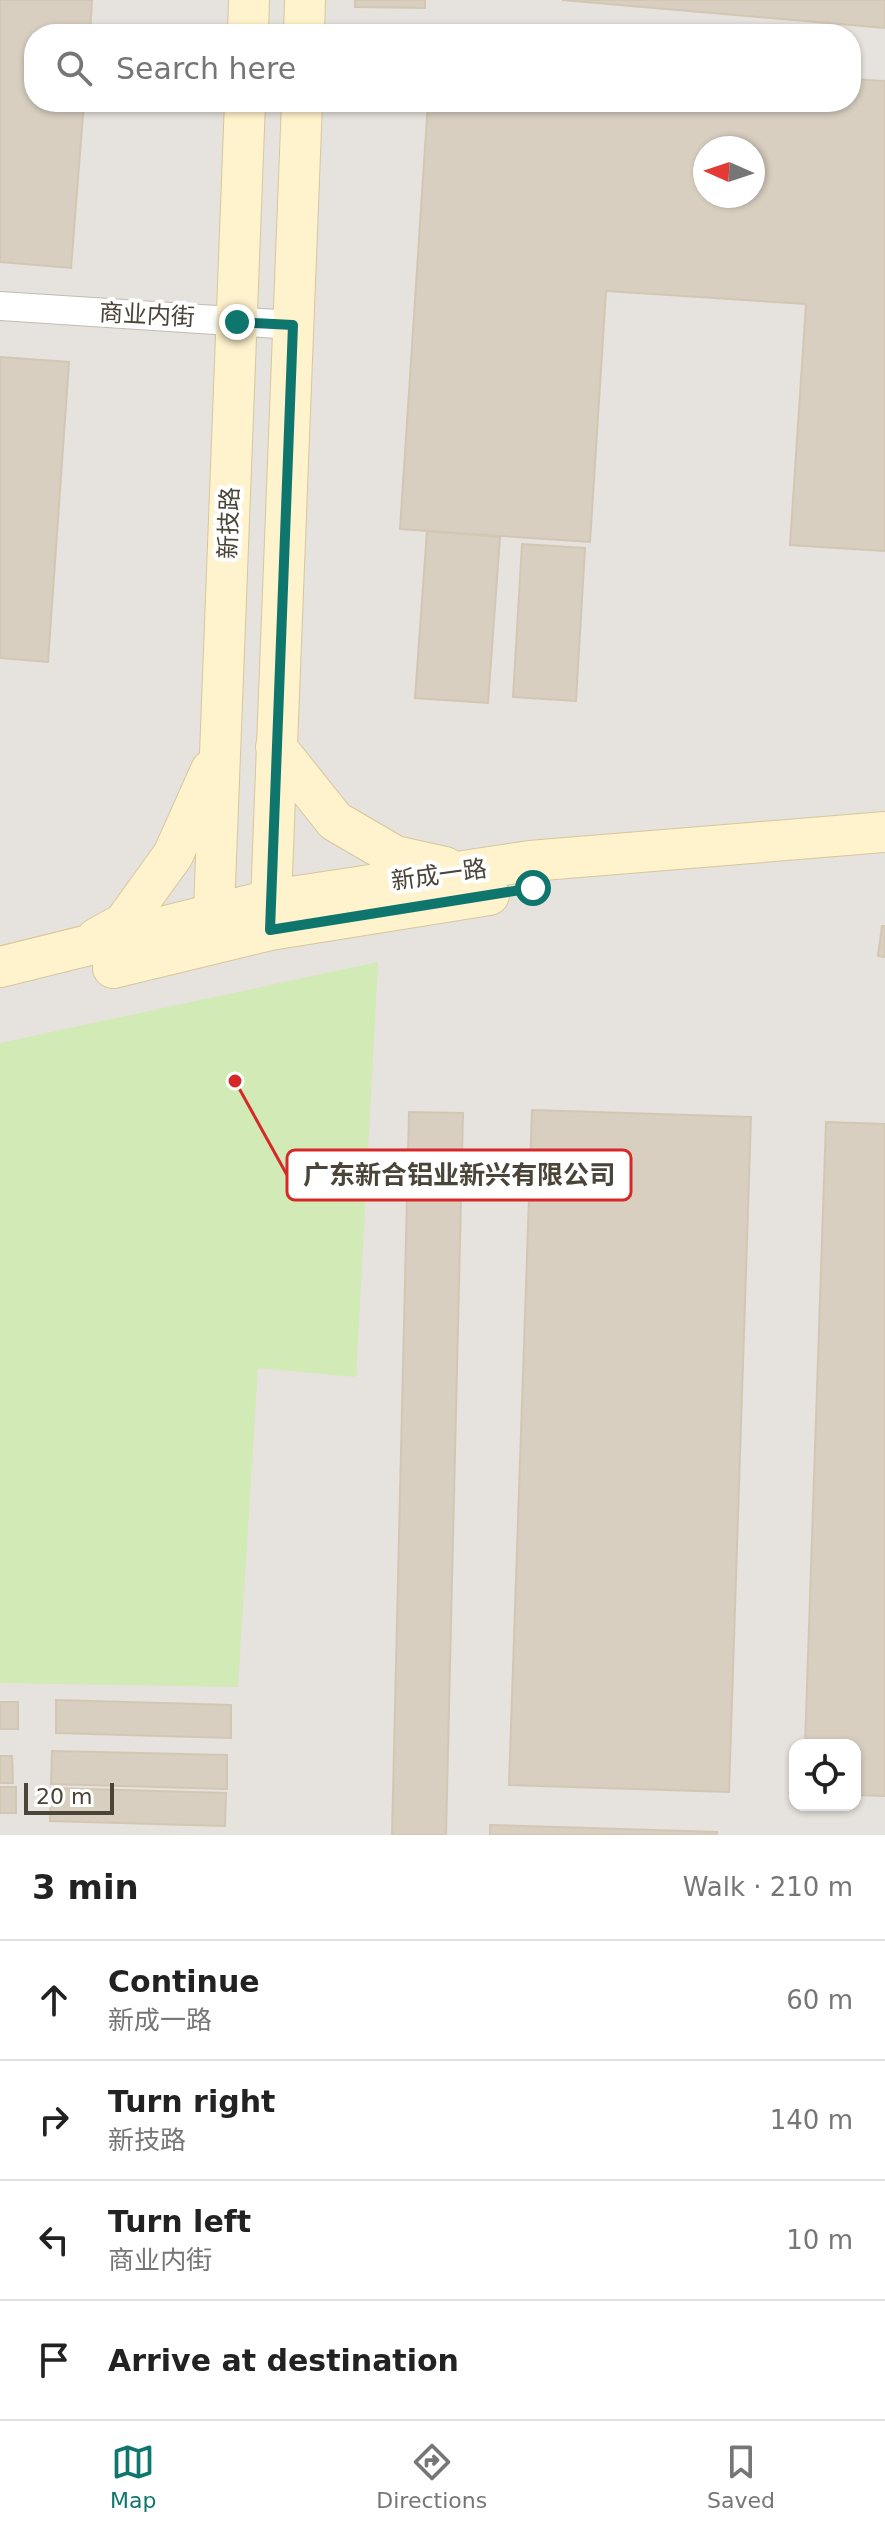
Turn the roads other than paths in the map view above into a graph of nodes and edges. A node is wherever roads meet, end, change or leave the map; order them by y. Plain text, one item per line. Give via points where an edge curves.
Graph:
1 (249, 0) edge
2 (305, 0) edge
3 (248, 24) edge
4 (304, 24) edge
5 (245, 112) edge
6 (302, 112) edge
7 (0, 306) edge
8 (237, 322) junction
9 (293, 325) junction
10 (276, 747) junction
11 (220, 752) junction
12 (885, 832) edge
13 (885, 859) edge
14 (465, 871) junction
15 (270, 915) junction
16 (213, 929) junction
17 (82, 948) junction
18 (0, 967) edge
19 (0, 995) edge

1 - 3 street
2 - 4 street
5 - 8 street, 新技路
6 - 9 street
7 - 8 street, 商业内街
8 - 9 street, 商业内街
8 - 11 street, 新技路
9 - 10 street
10 - 14 street via 335,821 395,856
10 - 15 street
11 - 16 street, 新技路
11 - 17 street via 173,855 124,923
12 - 14 street, 新成一路
13 - 15 street, 新成一路
14 - 15 street, 新成一路
15 - 16 street, 新成一路
16 - 17 street, 新成一路
16 - 19 street, 新成一路
17 - 18 street, 新成一路

